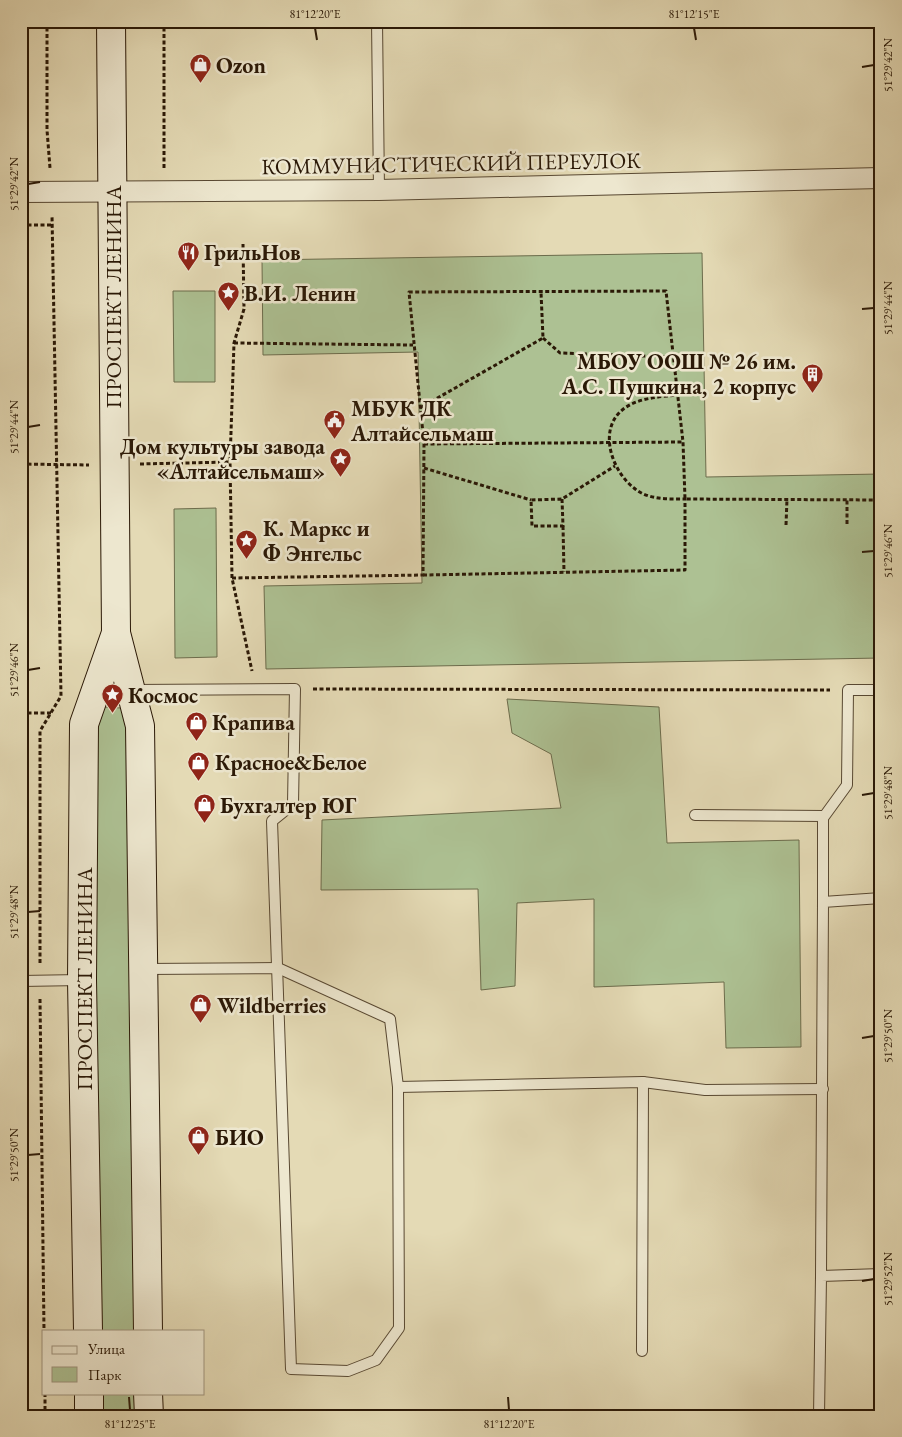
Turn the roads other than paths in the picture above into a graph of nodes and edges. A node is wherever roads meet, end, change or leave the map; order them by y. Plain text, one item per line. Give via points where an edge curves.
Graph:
1 (111, 21) edge
2 (377, 21) edge
3 (881, 178) edge
4 (378, 190) junction
5 (113, 191) junction
6 (21, 192) edge
7 (116, 633) junction
8 (881, 690) edge
9 (135, 702) junction
10 (89, 711) junction
11 (695, 815) dead end
12 (823, 818) junction
13 (881, 898) edge
14 (823, 902) junction
15 (278, 968) junction
16 (145, 969) junction
17 (82, 980) junction
18 (21, 981) edge
19 (643, 1082) junction
20 (398, 1087) junction
21 (823, 1089) junction
22 (881, 1274) edge
23 (821, 1276) junction
24 (88, 1330) edge
25 (148, 1330) edge
26 (642, 1351) dead end
27 (89, 1394) edge
28 (148, 1394) edge
29 (89, 1416) edge
30 (148, 1416) edge
31 (820, 1416) edge

1 - 5 main road, ПРОСПЕКТ ЛЕНИНА
2 - 4 lane
3 - 4 street, КОММУНИСТИЧЕСКИЙ ПЕРЕУЛОК
4 - 5 street, КОММУНИСТИЧЕСКИЙ ПЕРЕУЛОК
5 - 6 street, КОММУНИСТИЧЕСКИЙ ПЕРЕУЛОК
5 - 7 main road, ПРОСПЕКТ ЛЕНИНА
7 - 9 main road, ПРОСПЕКТ ЛЕНИНА
7 - 10 main road, ПРОСПЕКТ ЛЕНИНА
8 - 12 lane via 848,690 847,785
9 - 10 main road via 130,709 106,705
9 - 15 lane via 255,689 295,689 293,804 272,821
9 - 16 main road, ПРОСПЕКТ ЛЕНИНА via 140,726
10 - 17 main road, ПРОСПЕКТ ЛЕНИНА via 84,724
11 - 12 lane
12 - 14 lane
13 - 14 lane
14 - 21 lane
15 - 16 lane
15 - 20 lane via 390,1019
15 - 20 lane via 291,1369 348,1371 376,1360 399,1328
16 - 25 main road, ПРОСПЕКТ ЛЕНИНА
17 - 18 lane
17 - 24 main road, ПРОСПЕКТ ЛЕНИНА
19 - 20 lane
19 - 21 lane via 705,1090
19 - 26 lane
21 - 23 lane
22 - 23 lane
23 - 31 lane
27 - 29 main road
28 - 30 main road

